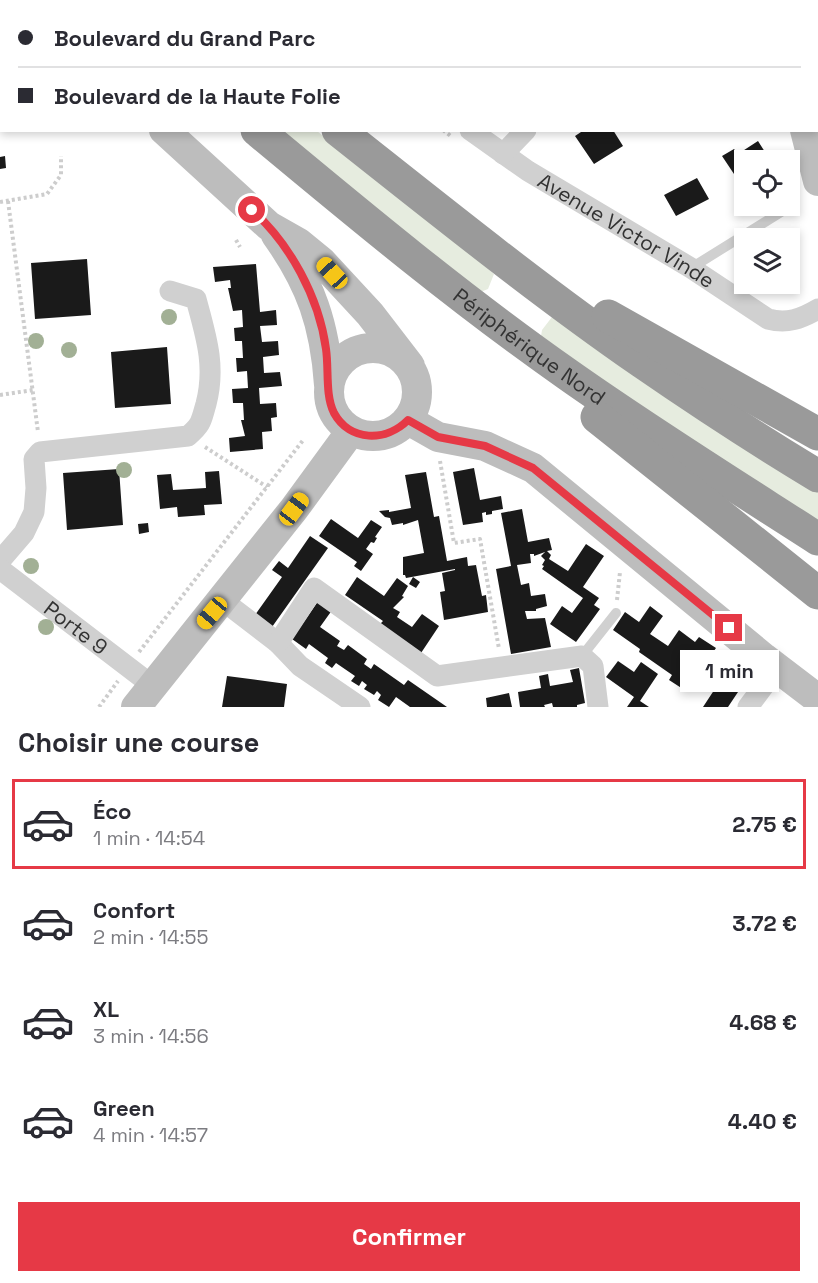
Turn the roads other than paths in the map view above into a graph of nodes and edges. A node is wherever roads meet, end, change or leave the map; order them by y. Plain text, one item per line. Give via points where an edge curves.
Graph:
1 (166, 132) edge
2 (258, 132) edge
3 (341, 132) edge
4 (473, 132) edge
5 (524, 132) edge
6 (806, 132) edge
7 (503, 154) junction
8 (818, 181) edge
9 (775, 216) edge
10 (269, 226) junction
11 (691, 268) junction
12 (170, 291) dead end
13 (563, 304) junction
14 (818, 309) edge
15 (410, 366) junction
16 (567, 374) junction
17 (329, 385) junction
18 (408, 420) junction
19 (351, 431) junction
20 (818, 434) edge
21 (818, 476) edge
22 (818, 539) edge
23 (0, 561) edge
24 (0, 568) edge
25 (818, 593) edge
26 (222, 600) junction
27 (616, 613) road end
28 (278, 642) junction
29 (582, 656) junction
30 (777, 668) junction
31 (144, 696) edge
32 (818, 699) edge
33 (360, 707) edge
34 (598, 707) edge
35 (748, 707) edge

1 - 10 street
2 - 16 highway, Périphérique Nord via 443,281
3 - 13 highway
4 - 7 street, Avenue Victor Vinde
5 - 7 street
6 - 8 street
7 - 11 street, Avenue Victor Vinde
9 - 11 lane
10 - 15 street via 321,261 370,314
10 - 17 street via 290,254 315,306 326,344
11 - 14 street, Avenue Victor Vinde via 768,319 789,321
12 - 23 street via 196,298 208,344 211,384 200,427 188,436 40,452 34,459 34,512 24,532
13 - 20 highway via 611,317
13 - 21 highway via 651,368
15 - 17 street via 387,349 359,350 342,360
15 - 18 street via 418,392
16 - 22 highway, Périphérique Nord
16 - 25 highway via 597,418
17 - 19 street via 335,415
18 - 19 street via 401,428 382,436
18 - 30 street via 438,437 485,446 533,468
19 - 26 street
24 - 31 street, Porte 9
26 - 28 street
26 - 31 street
27 - 29 lane
28 - 29 street via 314,588 437,676
28 - 33 street via 300,666
29 - 34 street via 593,666
30 - 32 street
30 - 35 street

